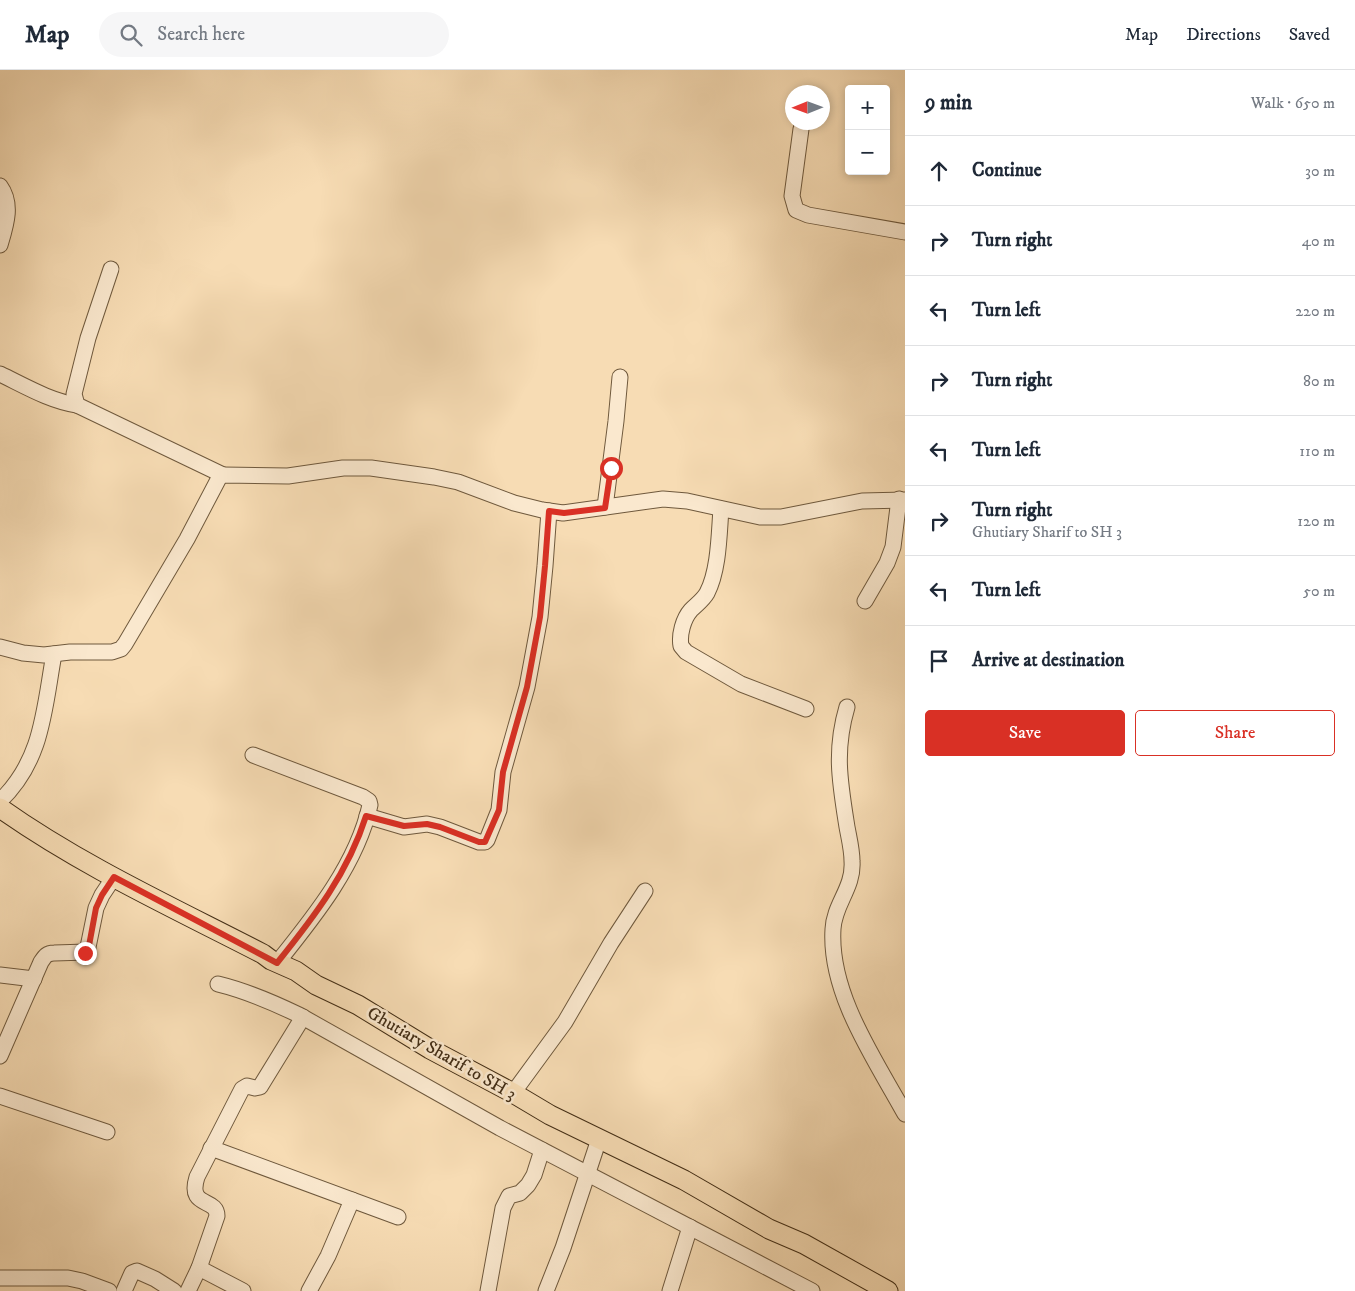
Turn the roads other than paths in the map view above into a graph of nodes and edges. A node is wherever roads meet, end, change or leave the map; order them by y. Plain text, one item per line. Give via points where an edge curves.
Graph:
1 (801, 130) edge
2 (0, 186) edge
3 (905, 232) edge
4 (0, 245) edge
5 (111, 269) dead end
6 (0, 374) edge
7 (620, 377) dead end
8 (77, 404) junction
9 (223, 474) junction
10 (902, 500) edge
11 (605, 508) junction
12 (721, 509) junction
13 (549, 511) junction
14 (865, 601) dead end
15 (0, 647) edge
16 (54, 654) junction
17 (847, 707) dead end
18 (806, 709) dead end
19 (253, 755) dead end
20 (0, 801) edge
21 (0, 808) edge
22 (366, 816) junction
23 (114, 877) junction
24 (646, 890) dead end
25 (277, 963) junction
26 (37, 970) junction
27 (0, 975) edge
28 (218, 984) dead end
29 (303, 1017) junction
30 (0, 1056) edge
31 (513, 1093) junction
32 (0, 1096) edge
33 (905, 1114) edge
34 (107, 1132) dead end
35 (598, 1143) junction
36 (211, 1148) junction
37 (542, 1150) junction
38 (589, 1170) junction
39 (352, 1200) junction
40 (398, 1217) dead end
41 (690, 1227) junction
42 (199, 1268) junction
43 (0, 1278) edge
44 (109, 1291) edge
45 (124, 1291) edge
46 (174, 1291) edge
47 (188, 1291) edge
48 (243, 1291) edge
49 (309, 1291) edge
50 (488, 1291) edge
51 (546, 1291) edge
52 (670, 1291) edge
53 (812, 1291) edge
54 (888, 1291) edge

1 - 3 street via 792,196 796,210 808,215
2 - 4 street via 8,204
5 - 8 street via 74,394
6 - 8 street via 53,399
7 - 11 street
8 - 9 street
9 - 13 street via 288,476 343,468 371,468 458,482 514,504
9 - 16 street via 126,644 112,652
10 - 12 street via 862,501 781,518
10 - 14 street via 893,547
11 - 12 street via 663,499
11 - 13 street via 564,513
12 - 18 street via 710,586 685,619 681,646 741,684
13 - 22 street via 540,617 527,687 502,777 499,810 487,840 479,842 427,824 404,826
15 - 16 street via 34,655
16 - 20 street via 36,746 19,781
17 - 33 street via 841,728 839,765 852,861 851,878 833,921 832,940 842,991 856,1026
19 - 22 street via 364,797 370,805
21 - 23 main road, Ghutiary Sharif to SH 3 via 74,856
22 - 25 street via 331,893
23 - 25 main road, Ghutiary Sharif to SH 3
23 - 26 street via 96,908 87,952 48,953
24 - 31 street via 565,1022
25 - 31 main road, Ghutiary Sharif to SH 3
26 - 27 street
26 - 30 street
28 - 29 street via 267,999
29 - 36 street via 260,1087 246,1086 242,1089
29 - 37 street
31 - 35 main road, Ghutiary Sharif to SH 3
32 - 34 street
35 - 38 street
35 - 54 main road, Ghutiary Sharif to SH 3 via 684,1180
36 - 39 street
36 - 42 street via 194,1190 200,1200 217,1211
37 - 38 street
37 - 50 street via 532,1179 520,1193 509,1196 503,1208
38 - 41 street
38 - 51 street
39 - 40 street
39 - 49 street
41 - 52 street
41 - 53 street
42 - 47 street
42 - 48 street
43 - 44 street via 68,1278
45 - 46 street via 132,1273 137,1271

